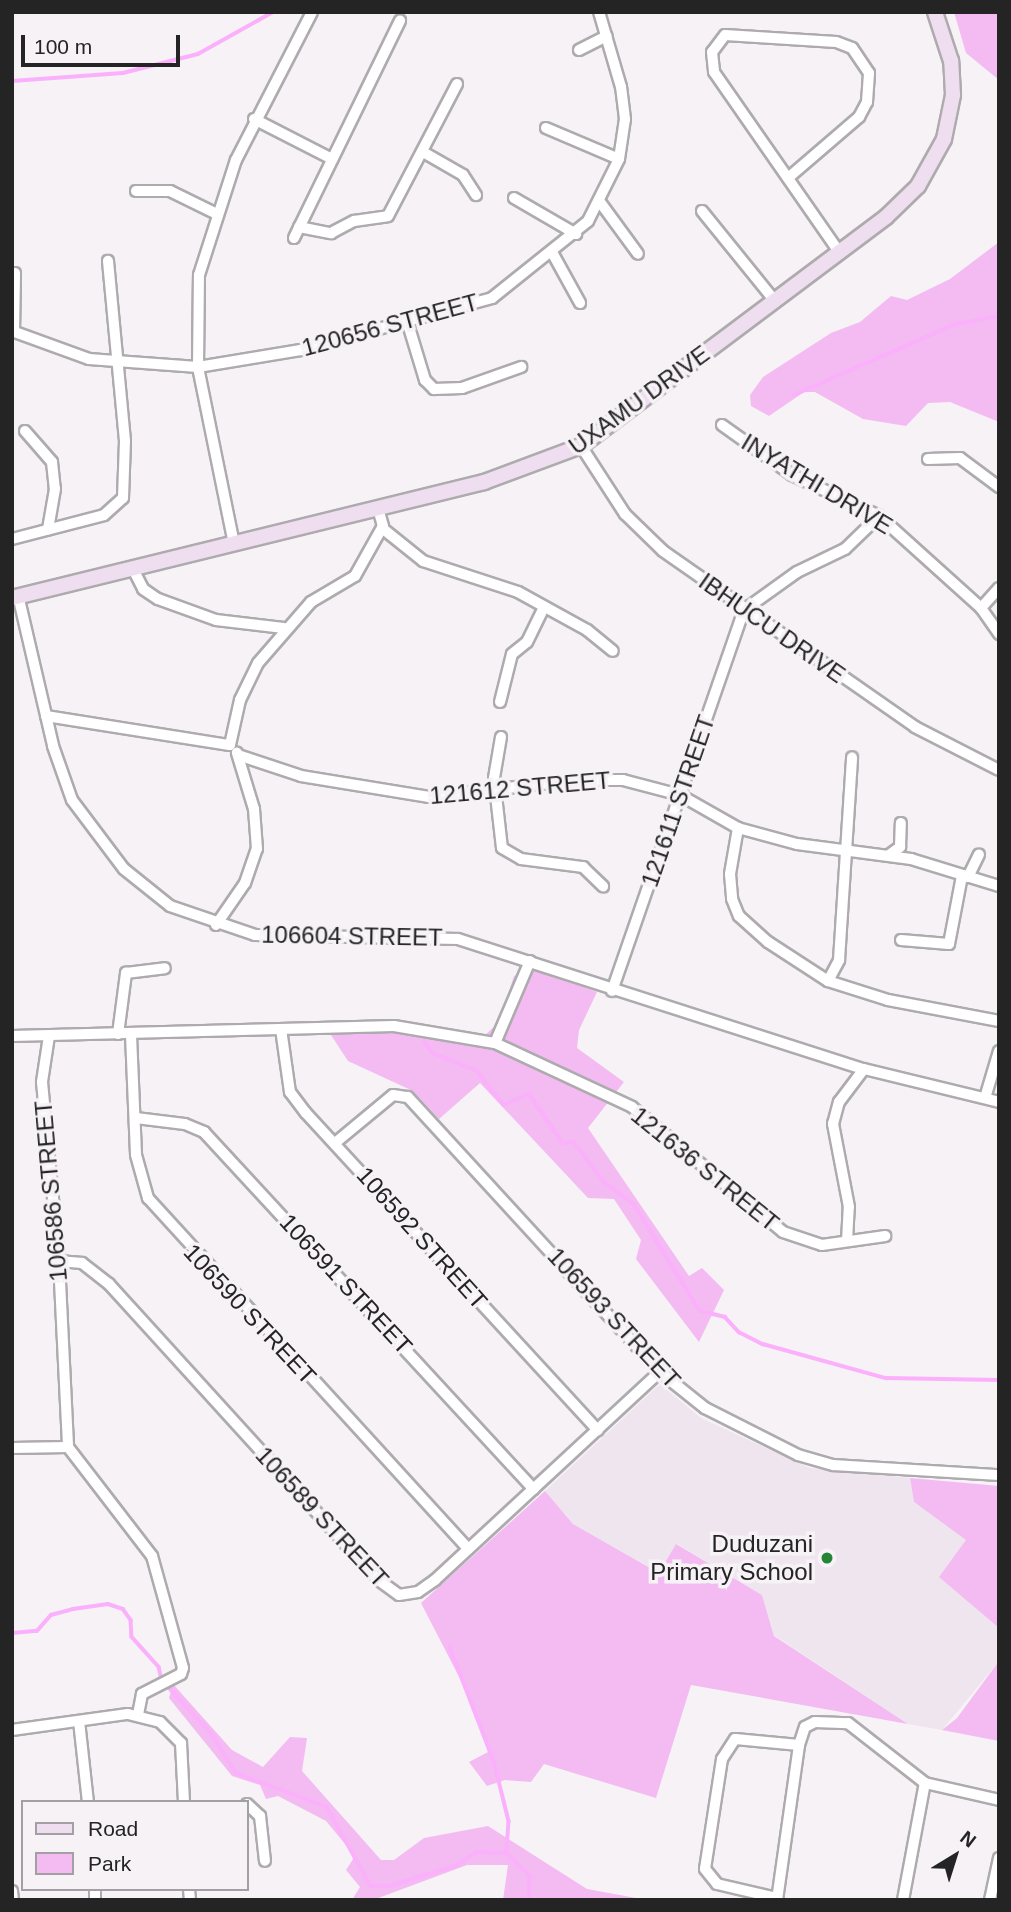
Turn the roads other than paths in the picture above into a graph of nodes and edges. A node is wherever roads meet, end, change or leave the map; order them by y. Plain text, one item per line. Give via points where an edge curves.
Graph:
1 (599, 12) edge
2 (935, 12) edge
3 (309, 13) edge
4 (400, 21) dead end
5 (607, 36) junction
6 (579, 50) dead end
7 (457, 84) dead end
8 (254, 119) junction
9 (546, 128) dead end
10 (423, 152) junction
11 (332, 159) junction
12 (619, 159) junction
13 (788, 178) junction
14 (136, 191) dead end
15 (476, 195) dead end
16 (514, 198) dead end
17 (600, 202) junction
18 (702, 211) dead end
19 (215, 213) junction
20 (299, 227) junction
21 (576, 234) junction
22 (294, 238) dead end
23 (840, 253) junction
24 (552, 254) junction
25 (638, 254) dead end
26 (108, 261) dead end
27 (15, 273) dead end
28 (775, 301) junction
29 (580, 303) dead end
30 (408, 324) junction
31 (13, 331) edge
32 (115, 364) junction
33 (198, 367) junction
34 (520, 367) dead end
35 (722, 425) dead end
36 (25, 431) dead end
37 (581, 446) junction
38 (928, 458) dead end
39 (999, 487) edge
40 (378, 509) junction
41 (879, 516) junction
42 (382, 528) junction
43 (48, 529) junction
44 (12, 539) edge
45 (234, 544) junction
46 (133, 569) junction
47 (999, 588) edge
48 (15, 597) edge
49 (544, 607) junction
50 (981, 608) junction
51 (744, 610) junction
52 (285, 628) junction
53 (999, 634) edge
54 (612, 651) dead end
55 (500, 702) dead end
56 (46, 716) junction
57 (501, 737) dead end
58 (230, 745) junction
59 (238, 755) junction
60 (852, 757) dead end
61 (999, 770) edge
62 (495, 789) junction
63 (680, 795) junction
64 (901, 823) dead end
65 (738, 828) junction
66 (848, 853) junction
67 (979, 854) dead end
68 (889, 855) junction
69 (965, 876) junction
70 (603, 886) dead end
71 (999, 886) edge
72 (216, 925) junction
73 (901, 940) dead end
74 (530, 961) junction
75 (165, 968) dead end
76 (828, 982) junction
77 (612, 991) junction
78 (996, 1024) edge
79 (281, 1029) junction
80 (118, 1034) junction
81 (131, 1034) junction
82 (12, 1036) edge
83 (49, 1036) junction
84 (495, 1043) junction
85 (999, 1051) edge
86 (864, 1069) junction
87 (985, 1098) junction
88 (999, 1102) edge
89 (136, 1118) junction
90 (335, 1143) junction
91 (885, 1236) dead end
92 (847, 1241) junction
93 (59, 1261) junction
94 (660, 1372) junction
95 (598, 1430) junction
96 (68, 1447) junction
97 (12, 1448) edge
98 (999, 1475) edge
99 (534, 1489) junction
100 (468, 1549) junction
101 (138, 1714) junction
102 (79, 1721) junction
103 (12, 1730) edge
104 (799, 1745) junction
105 (925, 1783) junction
106 (88, 1800) edge
107 (184, 1800) edge
108 (999, 1800) edge
109 (248, 1805) edge
110 (999, 1858) edge
111 (265, 1861) dead end
112 (12, 1891) edge
113 (777, 1899) edge
114 (13, 1900) edge
115 (902, 1900) edge
116 (990, 1900) edge

1 - 5 street, 120656 STREET
2 - 23 street, UXAMU DRIVE via 953,82 941,149 905,201
3 - 8 street
4 - 11 street
5 - 6 street
5 - 12 street, 120656 STREET via 625,119
7 - 10 street
8 - 11 street
8 - 19 street
9 - 12 street
10 - 15 street via 463,175
10 - 20 street via 388,216 354,221 331,233
11 - 20 street
12 - 17 street, 120656 STREET
13 - 13 street via 714,72 712,52 725,36 836,42 852,48 869,73 867,102 859,117
13 - 23 street
14 - 19 street via 170,191
16 - 21 street
17 - 21 street, 120656 STREET
17 - 25 street
18 - 28 street
19 - 33 street via 199,275
20 - 22 street
21 - 24 street, 120656 STREET
23 - 28 street, UXAMU DRIVE
24 - 29 street
24 - 30 street, 120656 STREET via 492,298
26 - 32 street
27 - 31 street
28 - 37 street, UXAMU DRIVE
30 - 33 street, 120656 STREET
30 - 34 street via 425,380 434,388 462,388
31 - 32 street, 120656 STREET
32 - 33 street, 120656 STREET
32 - 43 street via 125,441 123,498 104,515
33 - 45 street
35 - 41 street, INYATHI DRIVE via 792,475
36 - 43 street via 52,461 55,489
37 - 40 street, UXAMU DRIVE via 516,472
37 - 51 street, IBHUCU DRIVE via 642,532
38 - 39 street via 960,458
40 - 42 street
40 - 45 street, UXAMU DRIVE
41 - 50 street, INYATHI DRIVE
41 - 51 street via 845,550 797,572
42 - 49 street via 424,561 493,582
42 - 52 street via 355,576 311,602
43 - 44 street
45 - 46 street, UXAMU DRIVE
46 - 48 street, UXAMU DRIVE
46 - 52 street via 143,589 158,600 216,620
47 - 50 street
48 - 56 street, 106604 STREET
49 - 54 street via 587,629
49 - 55 street via 527,642 512,654
50 - 53 street, INYATHI DRIVE
51 - 61 street, IBHUCU DRIVE via 915,727
51 - 63 street, 121611 STREET
52 - 58 street via 249,678
56 - 58 street
56 - 72 street, 106604 STREET via 72,800 102,843 145,889
57 - 62 street
58 - 59 street
59 - 62 street, 121612 STREET via 301,776 372,790 449,798
59 - 72 street via 256,816 257,849 245,883
60 - 66 street
62 - 63 street, 121612 STREET via 599,779 654,786
62 - 70 street via 502,848 521,859 583,867
63 - 65 street, 121612 STREET
63 - 77 street, 121611 STREET
64 - 68 street via 900,847
65 - 66 street, 121612 STREET
65 - 76 street via 730,888 739,916
66 - 68 street, 121612 STREET
66 - 76 street via 839,960
67 - 69 street
68 - 69 street, 121612 STREET
69 - 71 street, 121612 STREET
69 - 73 street via 949,944
72 - 74 street, 106604 STREET via 288,937 444,936
74 - 77 street, 106604 STREET
74 - 84 street
75 - 80 street via 126,973
76 - 78 street
77 - 86 street, 106604 STREET
79 - 81 street
79 - 84 street via 394,1026
79 - 90 street, 106592 STREET via 290,1092
80 - 81 street
80 - 83 street
81 - 89 street, 106590 STREET
82 - 83 street
83 - 93 street, 106586 STREET via 42,1082
84 - 92 street, 121636 STREET via 632,1107 783,1232 822,1245
85 - 87 street
86 - 87 street, 106604 STREET
86 - 92 street via 839,1102 833,1124 849,1207
87 - 88 street, 106604 STREET
89 - 99 street, 106591 STREET via 186,1124 204,1132
89 - 100 street, 106590 STREET via 139,1174 164,1222
90 - 94 street, 106593 STREET via 393,1095 408,1097
90 - 95 street, 106592 STREET
91 - 92 street, 121636 STREET
93 - 96 street, 106586 STREET
93 - 100 street, 106589 STREET via 82,1263 109,1284 390,1591 406,1596 418,1592
94 - 95 street, 106589 STREET
94 - 98 street, 106593 STREET via 705,1408 798,1455 863,1470
95 - 99 street, 106589 STREET
96 - 97 street
96 - 101 street via 152,1556 183,1668 142,1695
99 - 100 street, 106589 STREET
101 - 102 street
101 - 107 street via 160,1722 181,1743
102 - 103 street
102 - 106 street
104 - 105 street via 805,1727 815,1721 848,1723
104 - 113 street
104 - 113 street via 738,1739 729,1743 705,1869 717,1884
105 - 108 street
105 - 115 street
109 - 111 street via 260,1816
110 - 116 street
112 - 114 street

